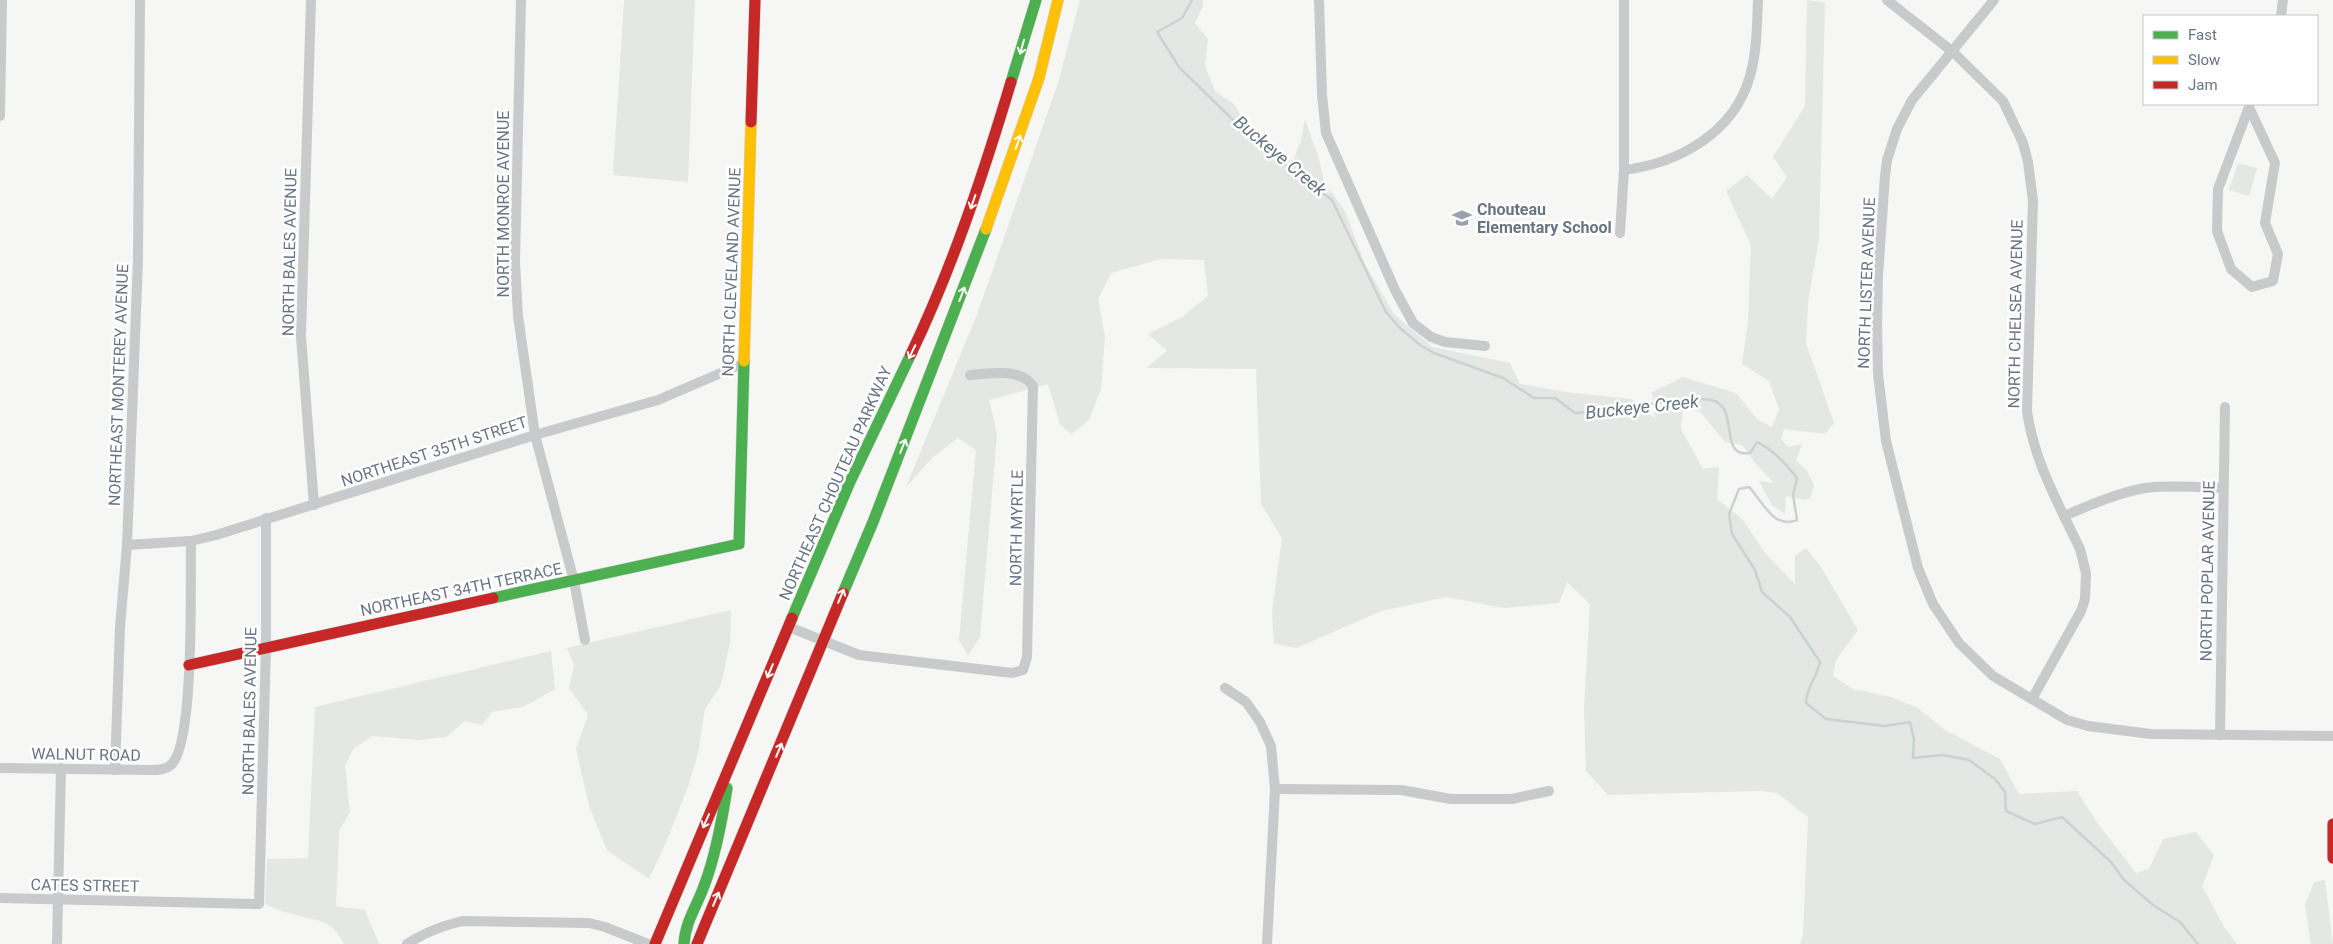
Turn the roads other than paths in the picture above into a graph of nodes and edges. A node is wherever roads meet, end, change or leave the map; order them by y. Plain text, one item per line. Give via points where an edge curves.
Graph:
1 (2, 0) edge
2 (140, 0) edge
3 (311, 0) edge
4 (521, 0) edge
5 (755, 0) edge
6 (1036, 0) edge
7 (1058, 0) edge
8 (1319, 0) edge
9 (1624, 0) edge
10 (1758, 0) edge
11 (1887, 0) edge
12 (1994, 0) edge
13 (2283, 0) edge
14 (2281, 15) edge
15 (1953, 52) junction
16 (2249, 105) edge
17 (0, 116) edge
18 (1624, 170) junction
19 (1620, 233) dead end
20 (1485, 346) dead end
21 (744, 363) junction
22 (970, 375) dead end
23 (2225, 407) dead end
24 (535, 435) junction
25 (2223, 488) junction
26 (314, 505) junction
27 (2064, 516) junction
28 (266, 518) junction
29 (191, 541) junction
30 (739, 544) joint
31 (127, 545) junction
32 (574, 581) junction
33 (789, 626) junction
34 (586, 640) dead end
35 (822, 641) junction
36 (266, 647) junction
37 (189, 665) junction
38 (1225, 688) dead end
39 (2032, 699) junction
40 (2220, 735) junction
41 (2333, 736) edge
42 (730, 766) junction
43 (0, 768) edge
44 (60, 768) junction
45 (115, 770) junction
46 (1274, 789) junction
47 (1549, 791) dead end
48 (2333, 824) edge
49 (2333, 858) edge
50 (0, 898) edge
51 (58, 899) junction
52 (259, 904) joint
53 (57, 944) edge
54 (407, 944) edge
55 (648, 944) edge
56 (655, 944) edge
57 (684, 944) edge
58 (697, 944) edge
59 (1267, 944) edge

1 - 17 street
2 - 31 street, NORTHEAST MONTEREY AVENUE via 138,259
3 - 26 street, NORTH BALES AVENUE via 301,336
4 - 24 street, NORTH MONROE AVENUE via 515,276
5 - 21 main road, NORTH CLEVELAND AVENUE
6 -> 33 main road, NORTHEAST CHOUTEAU PARKWAY via 1000,123 957,248 930,314 849,484
35 -> 7 main road via 873,522 981,246 1039,78
8 - 20 street via 1326,133 1388,274 1414,323 1431,337 1445,342
9 - 18 street
10 - 18 street via 1756,49 1750,75 1742,98 1730,116 1715,132 1689,150 1657,164
11 - 15 street, NORTH CHELSEA AVENUE
12 - 15 street, NORTH LISTER AVENUE
13 - 14 street
15 - 27 street, NORTH CHELSEA AVENUE via 2003,101 2016,125 2028,162 2033,200 2027,411 2034,450
15 - 39 street, NORTH LISTER AVENUE via 1922,87 1904,114 1887,160 1878,286 1881,408 1901,507 1918,568 1933,604 1976,660 1993,676
16 - 16 street via 2218,189 2217,231 2230,269 2252,287 2273,281 2278,254 2265,223 2275,163
18 - 19 street
21 - 24 street, NORTHEAST 35TH STREET via 658,400
21 - 30 main road, NORTH CLEVELAND AVENUE
22 - 35 street, NORTH MYRTLE via 1019,374 1033,386 1027,657 1023,670 1012,673 859,655
23 - 25 street, NORTH POPLAR AVENUE
24 - 26 street, NORTHEAST 35TH STREET
24 - 32 street, NORTH MONROE AVENUE
25 - 27 street via 2145,488
25 - 40 street, NORTH POPLAR AVENUE
26 - 28 street, NORTHEAST 35TH STREET
27 - 39 street, NORTH CHELSEA AVENUE via 2084,561 2085,598
28 - 29 street, NORTHEAST 35TH STREET
28 - 36 street, NORTH BALES AVENUE
29 - 31 street, NORTHEAST 35TH STREET
29 - 37 street
30 - 32 main road, NORTHEAST 34TH TERRACE
31 - 45 street, NORTHEAST MONTEREY AVENUE via 120,626
32 - 34 street, NORTH MONROE AVENUE
32 - 36 main road, NORTHEAST 34TH TERRACE
33 - 35 street
33 -> 42 main road, NORTHEAST CHOUTEAU PARKWAY
58 -> 35 main road
36 - 37 main road, NORTHEAST 34TH TERRACE
36 - 52 street, NORTH BALES AVENUE
37 - 45 street, WALNUT ROAD via 178,756 170,766 159,770
38 - 46 street via 1246,702 1260,722 1271,746
39 - 40 street via 2067,720 2110,730
40 - 41 street
42 -> 56 main road, NORTHEAST CHOUTEAU PARKWAY
42 - 57 main road via 722,822 704,885 684,933
43 - 44 street, WALNUT ROAD
44 - 45 street, WALNUT ROAD
44 - 51 street
46 - 47 street via 1401,790 1451,800 1512,799
46 - 59 street
48 - 49 main road
50 - 51 street, CATES STREET
51 - 52 street, CATES STREET
51 - 53 street
54 - 55 street via 441,926 462,921 589,924

